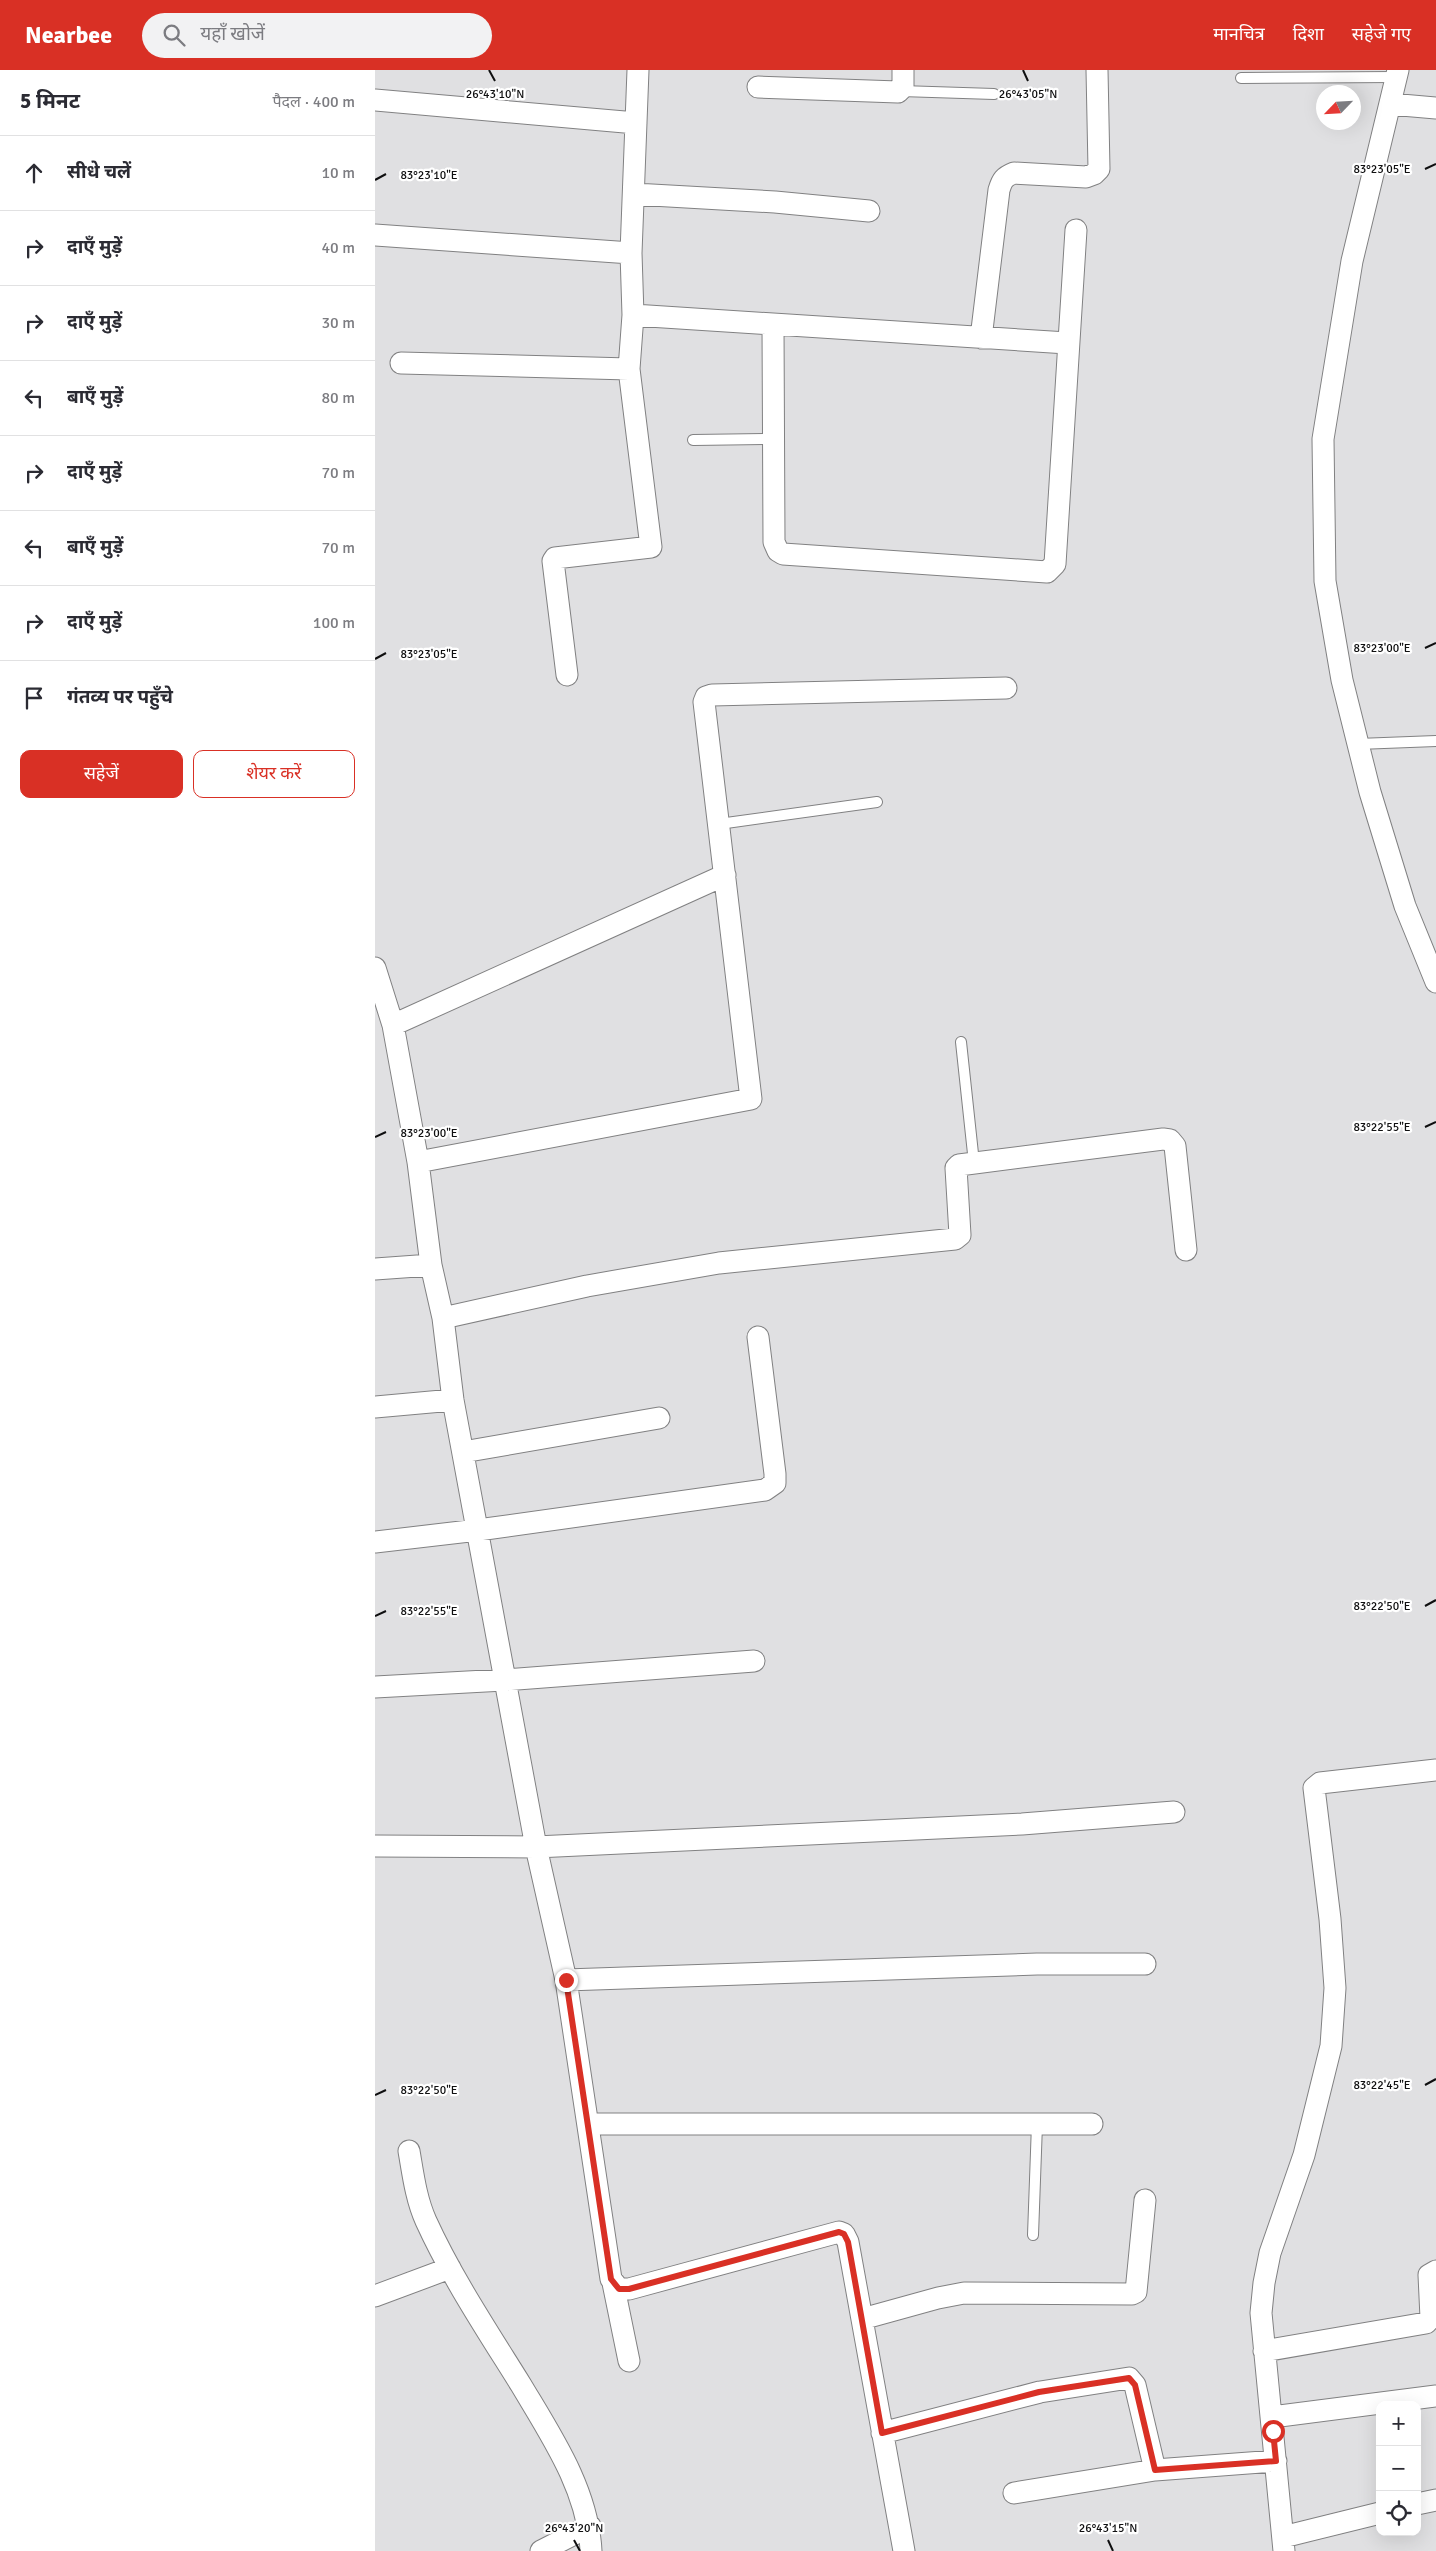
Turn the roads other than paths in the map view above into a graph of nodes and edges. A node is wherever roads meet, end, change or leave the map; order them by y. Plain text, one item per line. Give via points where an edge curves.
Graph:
1 (638, 70) edge
2 (1097, 70) edge
3 (1397, 74) edge
4 (1241, 78) dead end
5 (902, 80) edge
6 (758, 88) dead end
7 (994, 94) dead end
8 (375, 100) edge
9 (1390, 104) junction
10 (1436, 108) edge
11 (636, 123) junction
12 (633, 194) junction
13 (869, 211) dead end
14 (1076, 230) dead end
15 (375, 235) edge
16 (631, 253) junction
17 (633, 315) junction
18 (773, 326) junction
19 (981, 338) junction
20 (1067, 343) junction
21 (401, 363) dead end
22 (629, 369) junction
23 (773, 439) junction
24 (693, 440) dead end
25 (567, 675) dead end
26 (1006, 688) dead end
27 (1436, 741) edge
28 (1358, 744) junction
29 (877, 802) dead end
30 (719, 824) junction
31 (725, 875) junction
32 (375, 968) edge
33 (1436, 982) edge
34 (393, 1025) junction
35 (961, 1042) dead end
36 (417, 1162) junction
37 (974, 1163) junction
38 (1186, 1250) dead end
39 (431, 1265) junction
40 (375, 1269) edge
41 (443, 1318) junction
42 (758, 1336) dead end
43 (453, 1400) junction
44 (375, 1408) edge
45 (659, 1418) dead end
46 (463, 1452) junction
47 (478, 1530) junction
48 (375, 1542) edge
49 (754, 1661) dead end
50 (504, 1680) junction
51 (375, 1687) edge
52 (1436, 1770) edge
53 (1174, 1812) dead end
54 (375, 1846) edge
55 (536, 1847) junction
56 (1145, 1964) dead end
57 (566, 1980) junction
58 (588, 2124) junction
59 (1037, 2124) junction
60 (1092, 2124) dead end
61 (409, 2151) dead end
62 (1145, 2200) dead end
63 (1033, 2235) dead end
64 (450, 2268) junction
65 (1436, 2271) edge
66 (613, 2283) junction
67 (375, 2296) edge
68 (862, 2319) junction
69 (1263, 2351) junction
70 (629, 2361) dead end
71 (1436, 2396) edge
72 (1272, 2417) junction
73 (882, 2433) junction
74 (1276, 2461) junction
75 (1155, 2470) junction
76 (1014, 2493) dead end
77 (1436, 2500) edge
78 (1421, 2503) edge
79 (1376, 2514) edge
80 (590, 2526) junction
81 (1283, 2544) edge
82 (541, 2551) edge
83 (591, 2551) edge
84 (904, 2551) edge

1 - 11 street
2 - 19 street via 1099,169 1087,177 1014,173 1002,181
3 - 4 lane
3 - 9 street
5 - 6 street
5 - 7 lane
8 - 11 street
9 - 10 street
9 - 28 street via 1352,261 1323,440 1325,581 1342,680
11 - 12 street
12 - 13 street
12 - 16 street
14 - 20 street
15 - 16 street
16 - 17 street
17 - 18 street
17 - 22 street
18 - 19 street
18 - 23 street
19 - 20 street
20 - 23 street via 1055,564 1047,572 783,554 774,542
21 - 22 street
22 - 25 street via 651,548 555,558 553,561
23 - 24 lane
26 - 30 street via 706,697
27 - 28 lane
28 - 33 street via 1405,906
29 - 30 lane
30 - 31 street
31 - 34 street
31 - 36 street via 751,1099
32 - 34 street
34 - 36 street
35 - 37 lane
36 - 39 street
37 - 38 street via 1170,1140 1175,1146
37 - 41 street via 956,1168 960,1235 955,1239 719,1263 587,1286
39 - 40 street
39 - 41 street
41 - 43 street
42 - 47 street via 775,1474 775,1483 771,1487
43 - 44 street
43 - 46 street
45 - 46 street
46 - 47 street
47 - 48 street
47 - 50 street
49 - 50 street
50 - 51 street
50 - 55 street
52 - 69 street via 1319,1782 1314,1788 1335,1988 1331,2046 1304,2155 1270,2253 1261,2313
53 - 55 street via 1021,1824
54 - 55 street
55 - 57 street
56 - 57 street via 1027,1964
57 - 58 street
58 - 59 street
58 - 66 street
59 - 60 street
59 - 63 lane
61 - 64 street via 423,2215
62 - 68 street via 1136,2292 1132,2294 964,2293
64 - 67 street
64 - 80 street via 571,2472
65 - 69 street via 1429,2275 1431,2318 1426,2323
66 - 68 street via 619,2289 629,2289 839,2232 848,2242
66 - 70 street
68 - 73 street
69 - 72 street
71 - 72 street
72 - 74 street
73 - 75 street via 1039,2392 1129,2378 1135,2385
73 - 84 street
74 - 75 street
74 - 81 street
75 - 76 street
77 - 78 street
79 - 81 street
80 - 82 street
80 - 83 street

